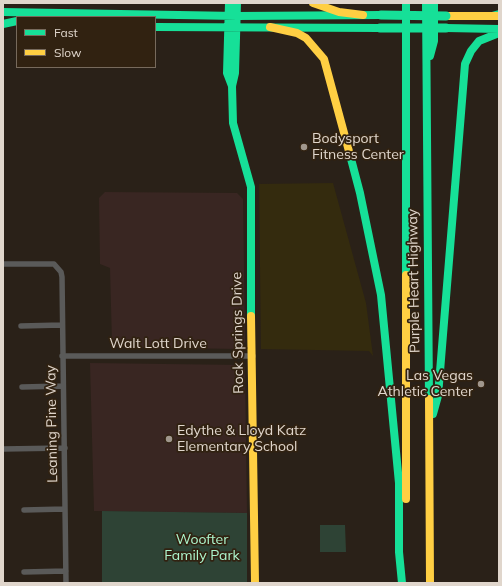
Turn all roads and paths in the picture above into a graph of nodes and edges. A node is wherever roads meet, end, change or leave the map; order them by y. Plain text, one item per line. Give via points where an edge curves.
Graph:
1 (229, 3) edge
2 (237, 3) edge
3 (313, 3) edge
4 (406, 3) edge
5 (426, 3) edge
6 (434, 3) edge
7 (3, 12) edge
8 (48, 15) edge
9 (82, 15) edge
10 (172, 15) junction
11 (363, 15) junction
12 (496, 15) edge
13 (125, 16) edge
14 (233, 16) junction
15 (156, 19) edge
16 (16, 21) edge
17 (3, 25) edge
18 (16, 26) edge
19 (156, 27) edge
20 (231, 27) junction
21 (270, 27) junction
22 (499, 29) edge
23 (499, 33) edge
24 (426, 70) junction
25 (3, 264) edge
26 (62, 325) junction
27 (21, 326) dead end
28 (62, 356) junction
29 (253, 356) junction
30 (63, 386) junction
31 (22, 388) dead end
32 (430, 424) junction
33 (65, 448) junction
34 (3, 449) edge
35 (65, 509) junction
36 (24, 510) dead end
37 (66, 571) junction
38 (24, 572) dead end
39 (66, 583) edge
40 (255, 583) edge
41 (402, 583) edge
42 (406, 583) edge
43 (430, 583) edge

1 - 14 main road, Rock Springs Drive
2 - 14 main road, Rock Springs Drive
3 - 11 main road via 339,12
4 - 42 main road, Purple Heart Highway
5 - 24 main road, Purple Heart Highway
6 - 24 main road via 434,41
7 - 8 main road
8 - 9 main road
9 - 13 main road
10 - 13 main road
10 - 14 main road
10 - 15 main road
11 - 12 main road, bridge
11 - 14 main road
14 - 20 main road, Rock Springs Drive
16 - 17 main road
17 - 18 main road
19 - 20 main road
20 - 21 main road
20 - 29 main road, Rock Springs Drive via 235,73 232,86 233,129 251,182
21 - 22 main road, bridge
21 - 41 main road via 306,38 324,59 360,193 381,294 387,345 399,483
23 - 32 main road via 479,42 465,64 438,396
24 - 32 main road, Purple Heart Highway
25 - 26 street, Leaning Pine Way via 49,263 57,266 62,277
26 - 27 street
26 - 28 street, Leaning Pine Way
28 - 29 street, Walt Lott Drive
28 - 30 street, Leaning Pine Way
29 - 40 main road, Rock Springs Drive
30 - 31 street
30 - 33 street, Leaning Pine Way
32 - 43 main road, Purple Heart Highway
33 - 34 street
33 - 35 street, Leaning Pine Way
35 - 36 street
35 - 37 street, Leaning Pine Way
37 - 38 street
37 - 39 street, Leaning Pine Way

